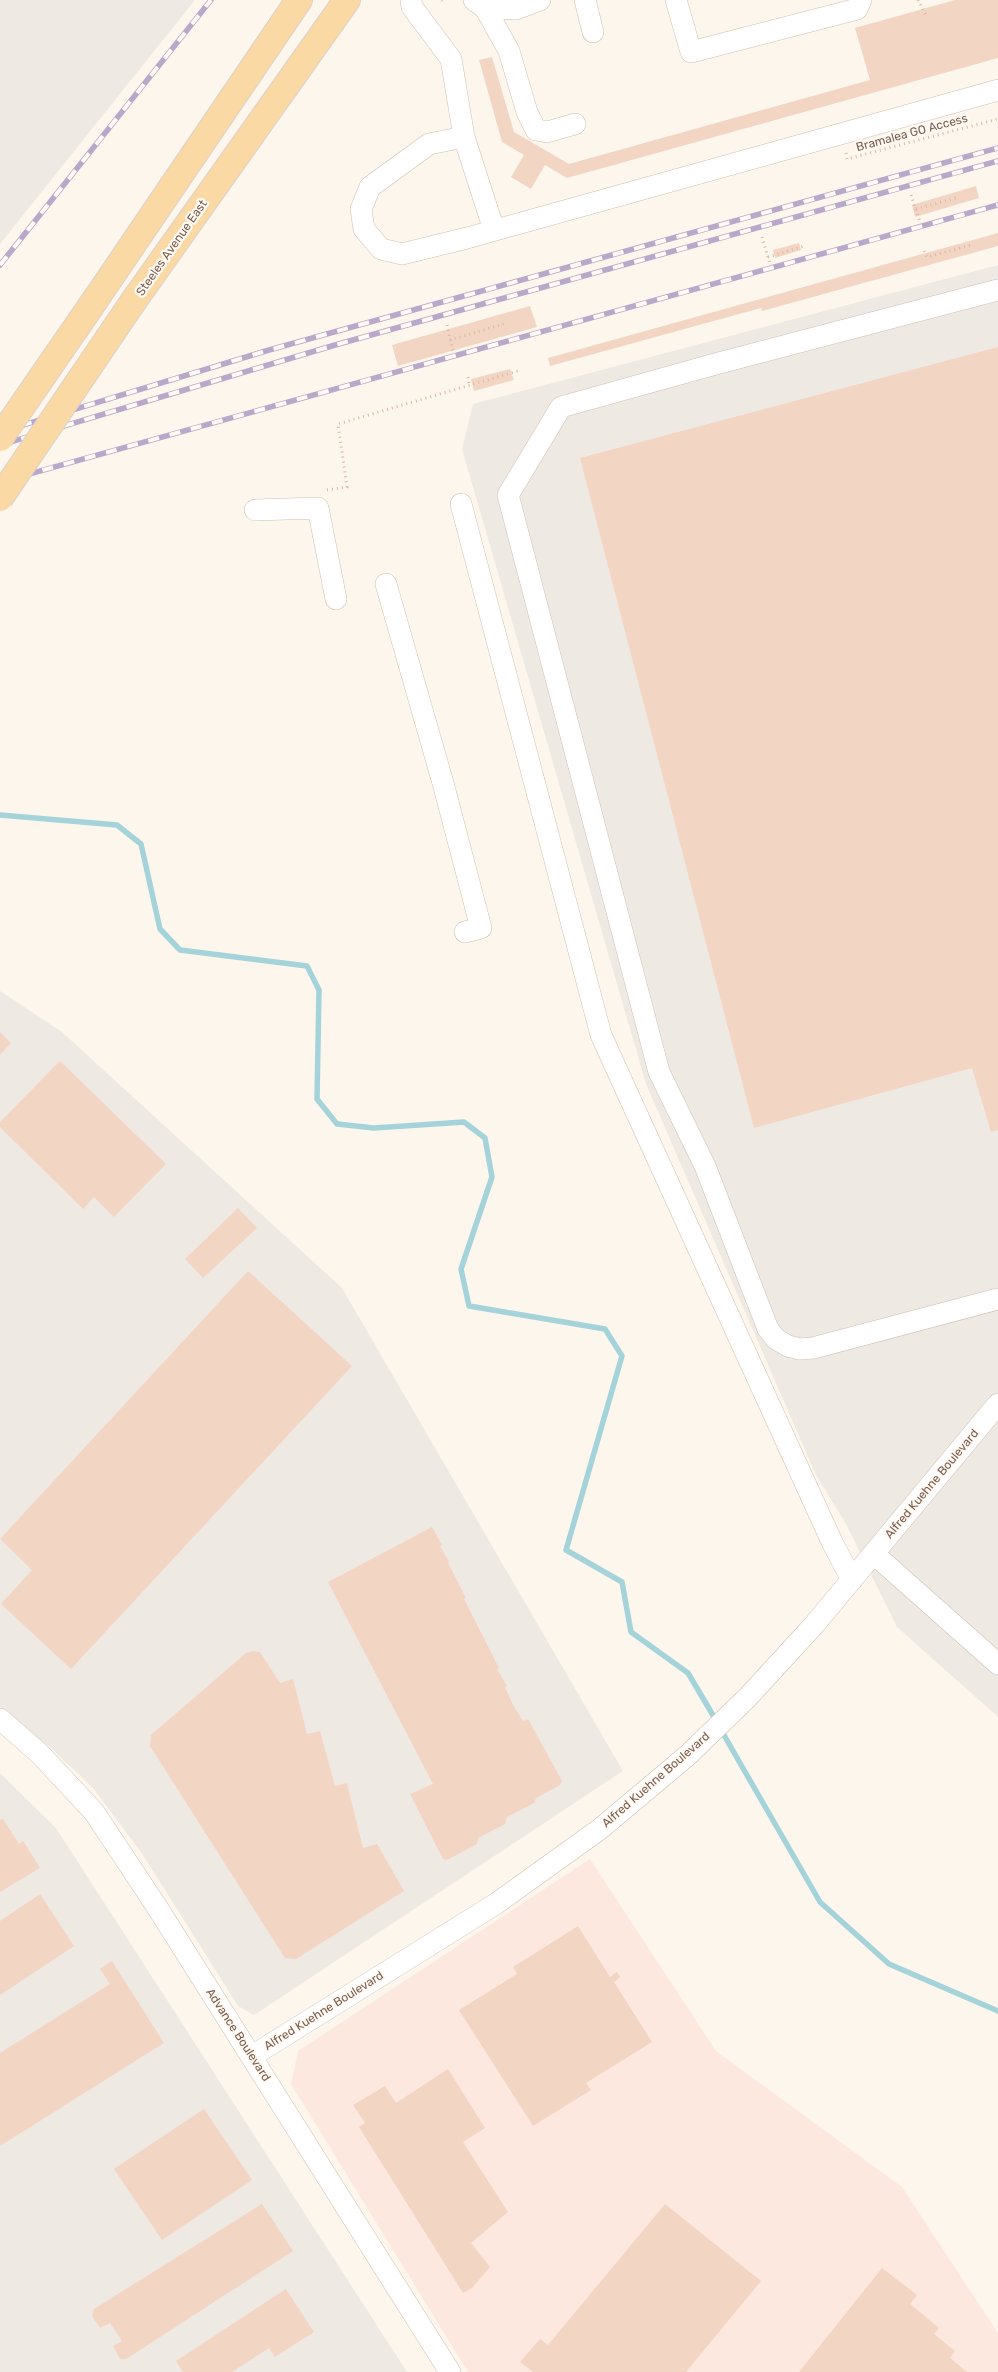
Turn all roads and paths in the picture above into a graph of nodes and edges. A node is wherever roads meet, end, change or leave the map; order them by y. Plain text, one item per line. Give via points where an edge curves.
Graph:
1 (299, 0) edge
2 (347, 0) edge
3 (411, 0) edge
4 (540, 0) edge
5 (585, 0) edge
6 (676, 0) edge
7 (860, 0) edge
8 (918, 0) edge
9 (480, 4) edge
10 (833, 7) edge
11 (927, 17) dead end
12 (594, 32) dead end
13 (998, 90) edge
14 (998, 119) edge
15 (575, 124) dead end
16 (464, 137) junction
17 (845, 150) dead end
18 (911, 195) dead end
19 (959, 197) dead end
20 (916, 209) junction
21 (920, 222) dead end
22 (494, 230) junction
23 (762, 237) dead end
24 (971, 245) dead end
25 (804, 246) dead end
26 (924, 251) dead end
27 (768, 257) junction
28 (770, 264) dead end
29 (998, 290) edge
30 (507, 323) dead end
31 (447, 325) dead end
32 (450, 340) junction
33 (453, 352) dead end
34 (521, 370) dead end
35 (468, 377) dead end
36 (470, 384) junction
37 (0, 438) edge
38 (318, 491) dead end
39 (0, 498) edge
40 (461, 504) dead end
41 (255, 510) dead end
42 (386, 584) dead end
43 (336, 598) dead end
44 (465, 932) dead end
45 (998, 1299) edge
46 (992, 1411) edge
47 (874, 1554) junction
48 (852, 1580) junction
49 (998, 1664) edge
50 (0, 1719) edge
51 (252, 2056) junction
52 (450, 2372) edge

1 - 37 main road, bridge
2 - 39 main road, Steeles Avenue East, bridge
3 - 16 street via 412,7 451,58
4 - 9 street via 516,10
5 - 12 street
6 - 10 street via 691,52
7 - 10 street via 857,9
8 - 11 path
9 - 15 street via 509,51 527,112 536,130 547,132
13 - 22 street
14 - 17 path, Bramalea GO Access via 847,159
16 - 22 street
16 - 22 street via 429,144 370,187 361,209 364,230 381,249 402,254
18 - 20 path
19 - 20 path
20 - 21 path
23 - 27 path
24 - 26 path via 926,257
25 - 27 path
27 - 28 path
29 - 45 street via 561,407 508,495 659,1072 706,1166 768,1330 776,1340 788,1346 813,1348
30 - 32 path
31 - 32 path
32 - 33 path
34 - 36 path
35 - 36 path
36 - 38 path via 338,424 347,487
40 - 48 street via 601,1035
41 - 43 street via 318,508
42 - 44 street via 481,928
46 - 47 street, Alfred Kuehne Boulevard
47 - 48 street, Alfred Kuehne Boulevard
47 - 49 street
48 - 51 street, Alfred Kuehne Boulevard via 747,1698 688,1755 600,1830 497,1903
50 - 51 street, Advance Boulevard via 40,1754 94,1812
51 - 52 street, Advance Boulevard

